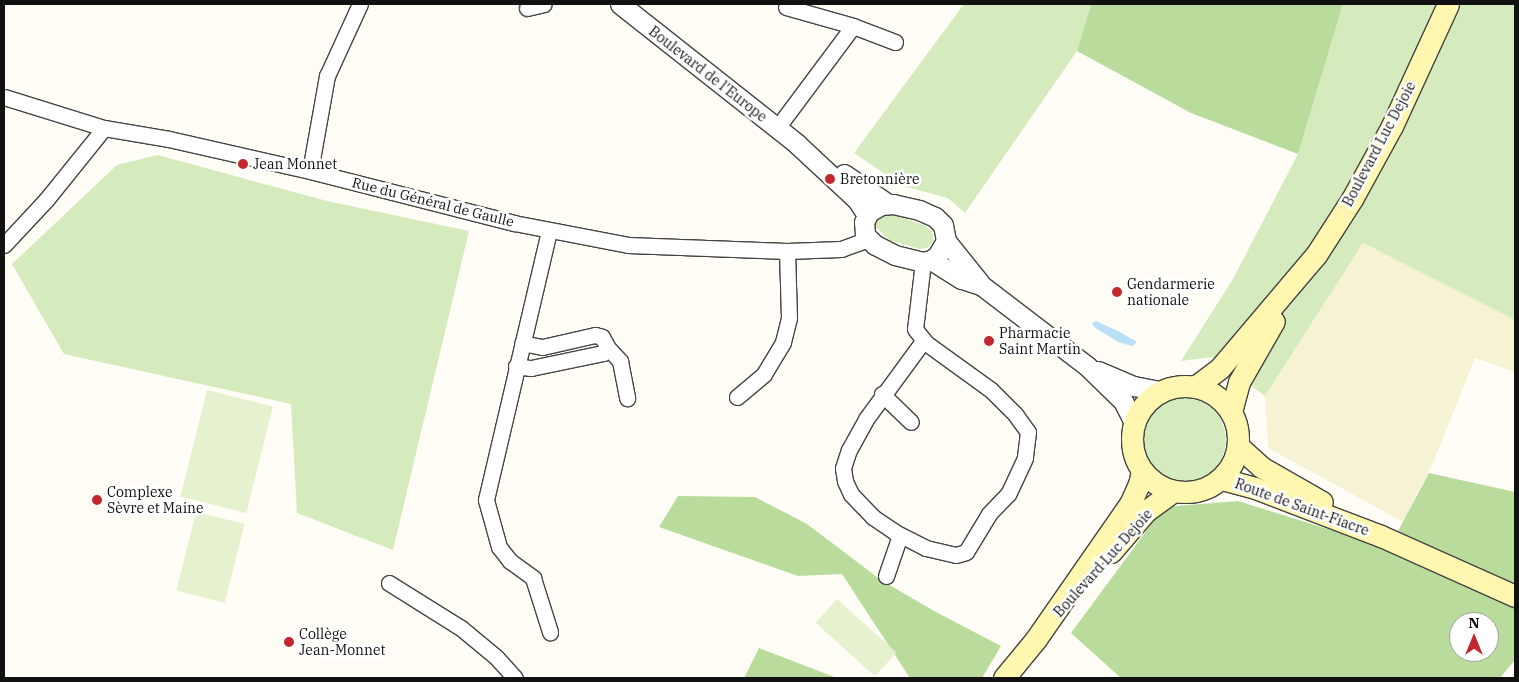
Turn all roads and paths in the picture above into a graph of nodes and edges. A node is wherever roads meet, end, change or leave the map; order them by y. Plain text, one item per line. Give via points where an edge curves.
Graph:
1 (360, 4) edge
2 (544, 4) edge
3 (620, 4) edge
4 (1448, 4) edge
5 (786, 7) dead end
6 (527, 8) dead end
7 (853, 26) junction
8 (895, 42) dead end
9 (4, 97) edge
10 (104, 128) junction
11 (776, 128) junction
12 (797, 144) junction
13 (310, 171) junction
14 (888, 204) junction
15 (866, 215) junction
16 (549, 231) junction
17 (868, 239) junction
18 (946, 241) junction
19 (4, 245) edge
20 (787, 251) junction
21 (927, 261) junction
22 (1300, 278) junction
23 (981, 285) junction
24 (923, 341) junction
25 (522, 343) junction
26 (608, 348) junction
27 (516, 366) junction
28 (1087, 366) junction
29 (1195, 387) junction
30 (1160, 392) junction
31 (882, 394) junction
32 (737, 397) dead end
33 (627, 398) dead end
34 (1231, 412) junction
35 (912, 422) dead end
36 (1134, 423) junction
37 (1238, 446) junction
38 (1142, 471) junction
39 (1222, 479) junction
40 (1174, 491) junction
41 (900, 535) junction
42 (1381, 536) junction
43 (886, 576) dead end
44 (389, 583) dead end
45 (1515, 596) edge
46 (550, 632) dead end
47 (1036, 639) junction
48 (515, 678) edge
49 (1004, 678) edge

1 - 13 street via 328,76
2 - 6 street
3 - 11 street, Boulevard de l'Europe
4 - 22 main road, Boulevard Luc Dejoie via 1392,126 1352,198
5 - 7 street
7 - 8 street
7 - 11 street
9 - 10 street, Rue du Général de Gaulle
10 - 13 street, Rue du Général de Gaulle via 169,139
10 - 19 street via 46,200
11 - 12 street, Boulevard de l'Europe
12 - 14 street, Boulevard de l'Europe via 813,151
12 - 15 street, Boulevard de l'Europe via 857,200
13 - 16 street, Rue du Général de Gaulle
14 - 15 street via 874,208
14 - 18 street via 935,217 943,225
15 - 17 street via 864,228
16 - 20 street, Rue du Général de Gaulle via 628,244
16 - 25 street
17 - 20 street, Rue du Général de Gaulle via 841,249
17 - 21 street via 895,255
18 - 21 street via 943,248
18 - 23 street
20 - 32 street via 789,318 783,342 764,374
21 - 23 street
21 - 24 street via 915,319
22 - 29 main road, Boulevard Luc Dejoie via 1220,368
22 - 34 main road, Boulevard Luc Dejoie via 1239,382
23 - 28 street
24 - 31 street
24 - 41 street via 991,390 1015,414 1028,432 1028,447 1021,470 1008,494 989,514 966,552 956,555 942,553
25 - 26 street via 542,347 595,336 602,337
25 - 27 street
26 - 27 street via 603,353 531,368
26 - 33 street via 620,360
27 - 46 street via 486,500 499,547 510,561 533,578
28 - 30 street via 1134,386
28 - 36 street via 1122,401
29 - 30 main road via 1177,386
29 - 34 main road via 1221,399
30 - 36 main road via 1145,404
31 - 35 street
31 - 41 street via 849,450 843,468 851,494 873,517
34 - 37 main road via 1237,425
36 - 38 main road via 1132,449
37 - 39 main road via 1236,457
37 - 42 main road, Route de Saint-Fiacre via 1261,467
38 - 40 main road via 1158,485
38 - 47 main road, Boulevard Luc Dejoie via 1130,504
39 - 40 main road via 1198,491
39 - 42 main road, Route de Saint-Fiacre via 1255,488
40 - 47 main road, Boulevard Luc Dejoie via 1146,511
41 - 43 street
42 - 45 main road, Route de Saint-Fiacre
44 - 48 street via 461,628 496,657
47 - 49 main road, Boulevard Luc Dejoie

